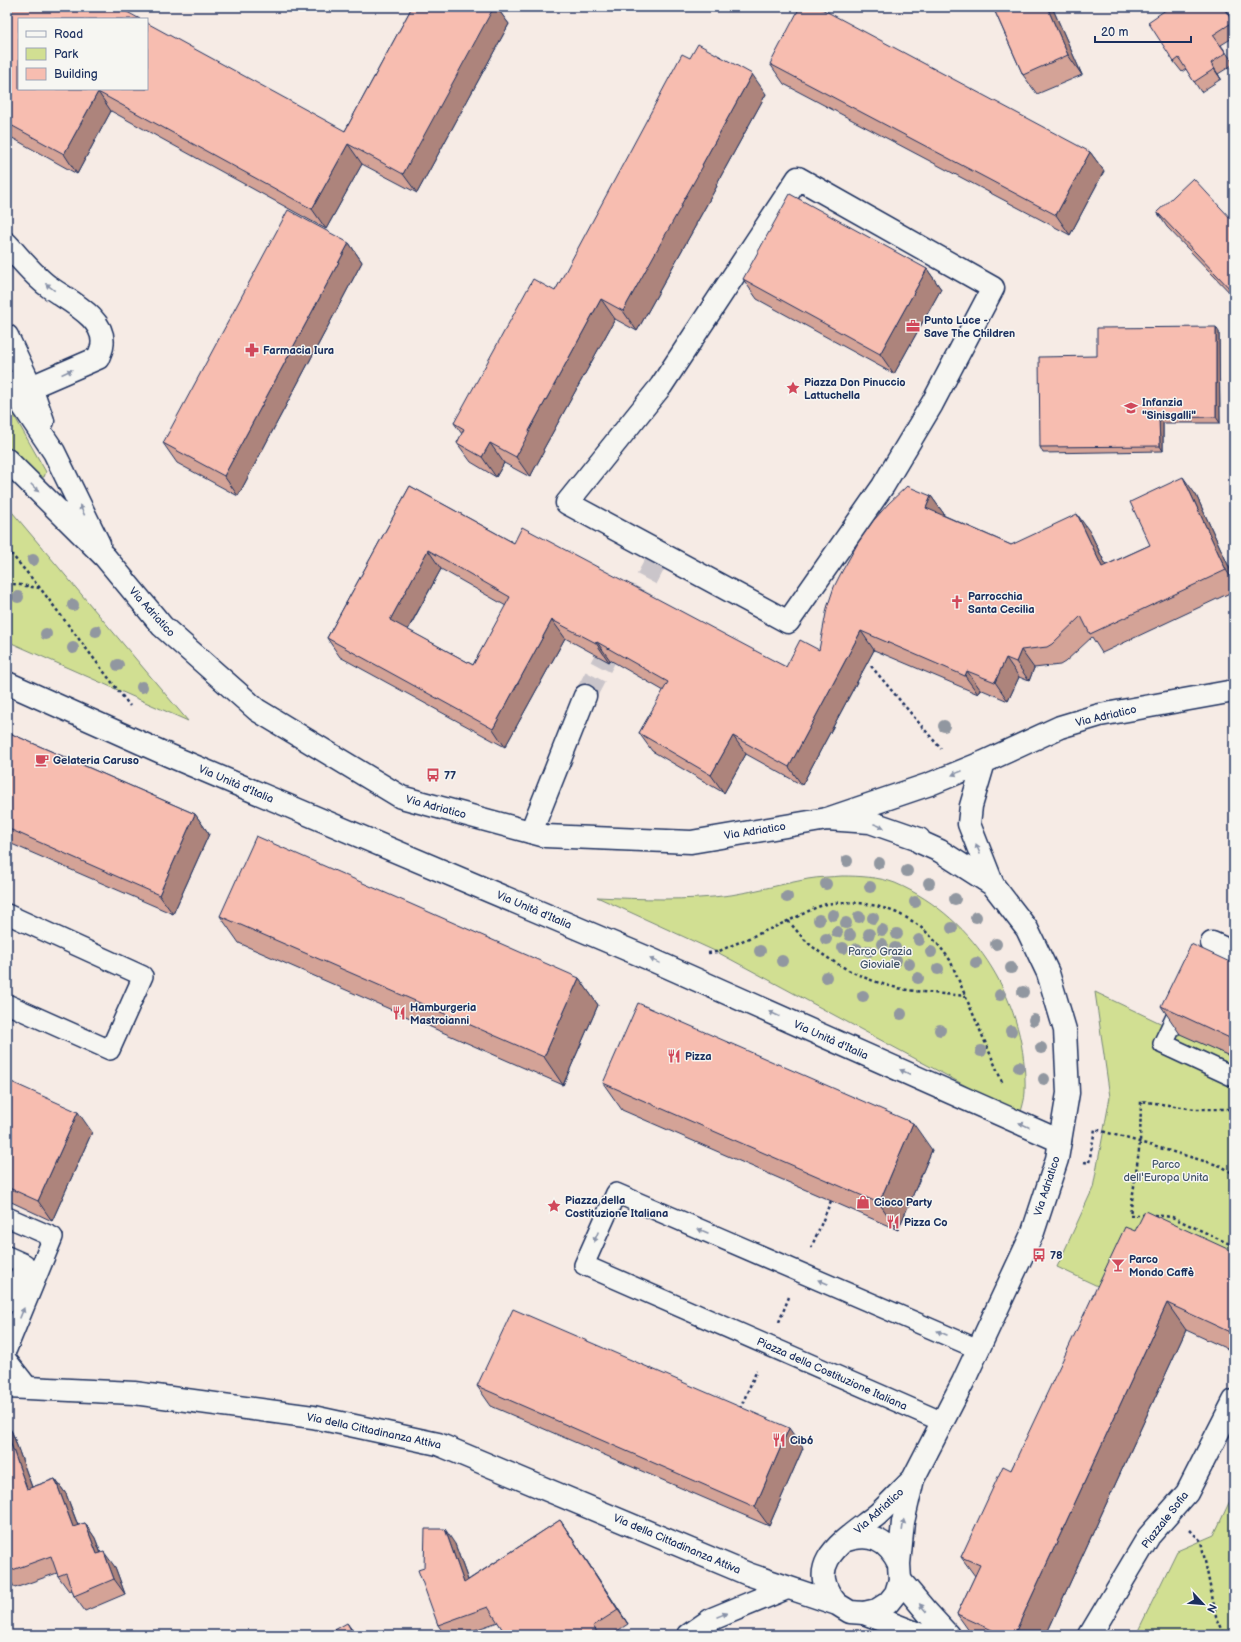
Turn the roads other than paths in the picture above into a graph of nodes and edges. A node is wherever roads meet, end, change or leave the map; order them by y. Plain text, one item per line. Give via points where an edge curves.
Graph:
1 (7, 244) edge
2 (7, 336) edge
3 (7, 382) edge
4 (31, 388) junction
5 (54, 452) junction
6 (7, 460) edge
7 (105, 557) junction
8 (788, 622) joint
9 (7, 683) edge
10 (1234, 691) edge
11 (585, 696) tunnel mouth
12 (984, 762) junction
13 (827, 819) junction
14 (531, 832) junction
15 (993, 885) junction
16 (7, 914) edge
17 (1208, 949) dead end
18 (1234, 953) edge
19 (1192, 983) edge
20 (7, 1004) edge
21 (1234, 1078) edge
22 (1059, 1150) junction
23 (7, 1217) edge
24 (7, 1256) edge
25 (7, 1303) edge
26 (7, 1349) edge
27 (978, 1349) junction
28 (7, 1360) edge
29 (7, 1387) edge
30 (29, 1388) junction
31 (1234, 1401) edge
32 (943, 1422) junction
33 (913, 1479) junction
34 (844, 1541) junction
35 (825, 1566) junction
36 (899, 1572) junction
37 (788, 1588) junction
38 (837, 1604) junction
39 (864, 1613) junction
40 (688, 1635) edge
41 (921, 1635) edge
42 (948, 1635) edge
43 (1090, 1635) edge

4 -> 1 street via 98,358 102,346 101,332 94,320 47,286
2 - 4 street
3 - 5 street, Via Adriatico
4 - 5 street
7 -> 5 street, Via Adriatico
6 -> 7 street, Via Adriatico
7 - 14 street, Via Adriatico via 162,626 257,710 401,797
8 - 8 street via 883,486 932,404 993,288 798,178 662,386 567,503
22 -> 9 street, Via Unità d'Italia via 650,959 168,755
10 - 12 street, Via Adriatico via 1100,715 1060,727
11 - 14 street
12 -> 13 street, Via Adriatico via 930,784
15 -> 12 street, Via Adriatico via 969,824 971,806
13 - 14 street, Via Adriatico via 690,842 545,836
13 -> 15 street, Via Adriatico via 870,822 919,839 920,842 940,851
15 - 22 street, Via Adriatico via 1027,929 1048,973 1065,1030 1068,1093
16 - 20 lane via 142,976 110,1050
17 - 18 street
19 - 21 lane via 1163,1044
22 - 27 street, Via Adriatico via 1033,1232
26 -> 23 lane via 52,1237
24 - 25 lane via 25,1264
27 - 32 street, Via Adriatico
27 -> 32 lane, Piazza della Costituzione Italiana via 616,1193 584,1265
28 - 30 lane
29 - 30 street, Via della Cittadinanza Attiva
30 - 37 street, Via della Cittadinanza Attiva via 134,1393 312,1417 438,1444 748,1574
31 - 43 street, Piazzale Sofia via 1187,1493 1149,1536
32 - 33 street, Via Adriatico
33 - 34 street, Via Adriatico via 879,1513
36 -> 33 street, Via Adriatico via 903,1522
34 - 35 street, Via Adriatico via 832,1551
34 - 36 street, Via Adriatico via 866,1537 877,1539 894,1554
35 - 37 street, Via Adriatico
35 - 38 street via 826,1586
36 - 39 street, Via Adriatico via 896,1593 888,1603 877,1610
42 -> 36 street via 926,1611
37 - 38 street
40 -> 37 street, Via Adriatico via 712,1619
38 - 39 street via 850,1612
39 - 41 street

